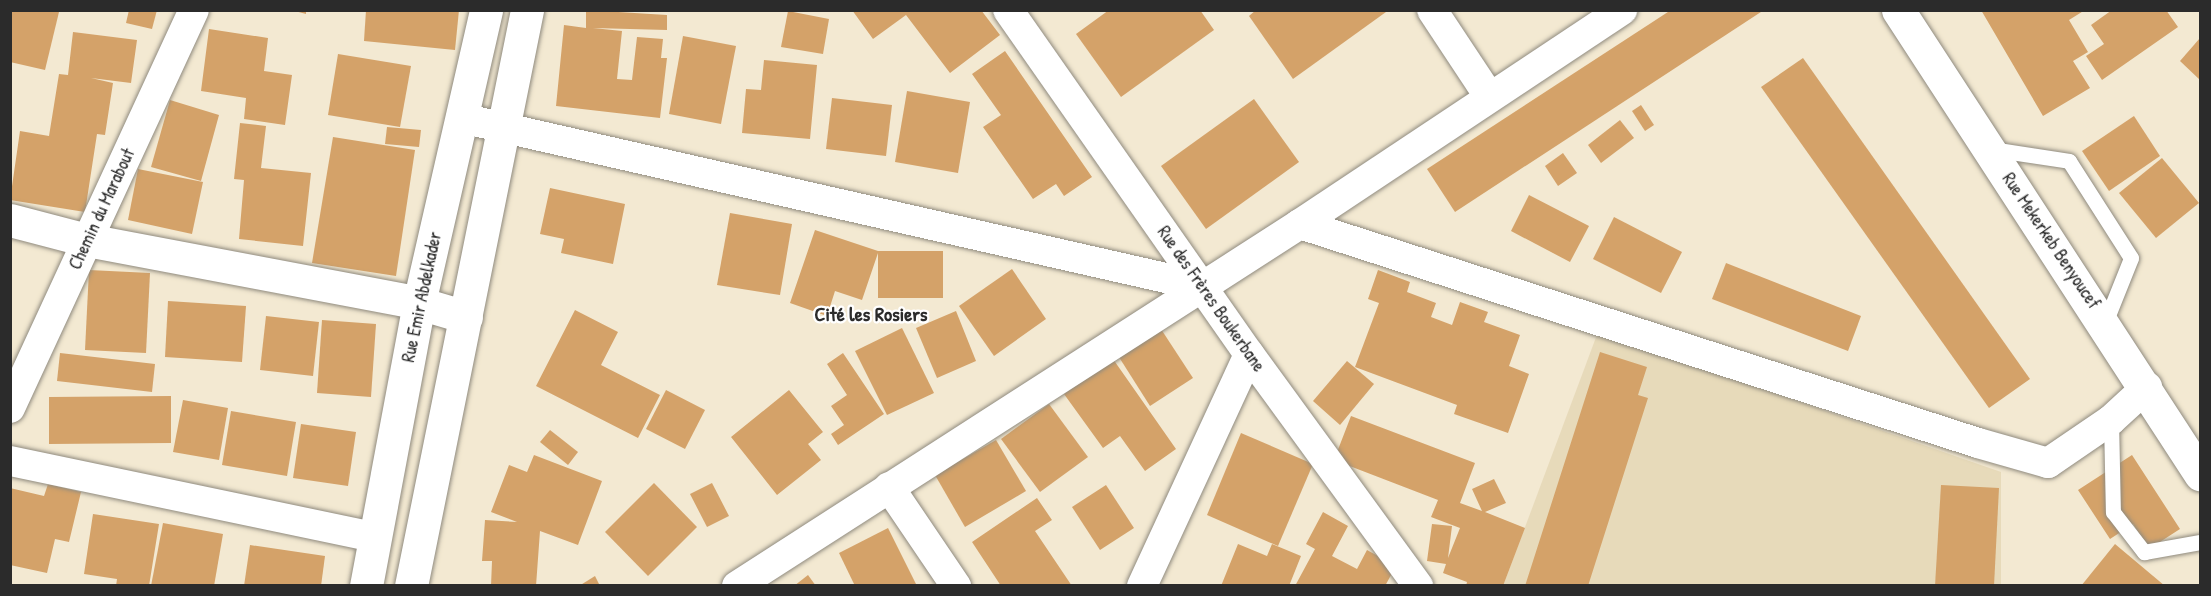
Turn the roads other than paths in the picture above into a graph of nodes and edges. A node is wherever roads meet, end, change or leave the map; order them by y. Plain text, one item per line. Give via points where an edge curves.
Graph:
1 (194, 10) edge
2 (486, 10) edge
3 (527, 10) edge
4 (1008, 10) edge
5 (1432, 10) edge
6 (1622, 10) edge
7 (1898, 10) edge
8 (1489, 96) junction
9 (461, 118) junction
10 (503, 130) junction
11 (1989, 149) junction
12 (10, 220) edge
13 (1300, 224) junction
14 (87, 240) junction
15 (1201, 286) junction
16 (419, 303) junction
17 (466, 317) junction
18 (2105, 323) junction
19 (1249, 354) junction
20 (2147, 387) junction
21 (10, 408) edge
22 (2111, 420) junction
23 (10, 461) edge
24 (2200, 474) edge
25 (889, 487) junction
26 (375, 537) junction
27 (2200, 542) edge
28 (366, 585) edge
29 (411, 585) edge
30 (737, 585) edge
31 (956, 585) edge
32 (1142, 585) edge
33 (1418, 585) edge

1 - 14 street, Chemin du Marabout
2 - 9 street, Rue Emir Abdelkader
3 - 10 street
4 - 15 street, Rue des Frères Boukerbane
5 - 8 street
6 - 8 street
7 - 11 street, Rue Mekerkeb Benyoucef
8 - 13 street
9 - 10 street
9 - 16 street, Rue Emir Abdelkader
10 - 15 street
10 - 17 street
11 - 18 street, Rue Mekerkeb Benyoucef
11 - 18 lane via 2069,160 2130,258
12 - 14 street
13 - 15 street
13 - 22 street via 1944,433 2049,463
14 - 16 street
14 - 21 street, Chemin du Marabout
15 - 19 street, Rue des Frères Boukerbane
15 - 25 street
16 - 17 street
16 - 26 street, Rue Emir Abdelkader
17 - 29 street
18 - 20 street, Rue Mekerkeb Benyoucef
19 - 32 street
19 - 33 street, Rue des Frères Boukerbane
20 - 22 street
20 - 24 street, Rue Mekerkeb Benyoucef
22 - 27 lane via 2113,512 2144,552
23 - 26 street
25 - 30 street
25 - 31 street
26 - 28 street, Rue Emir Abdelkader

